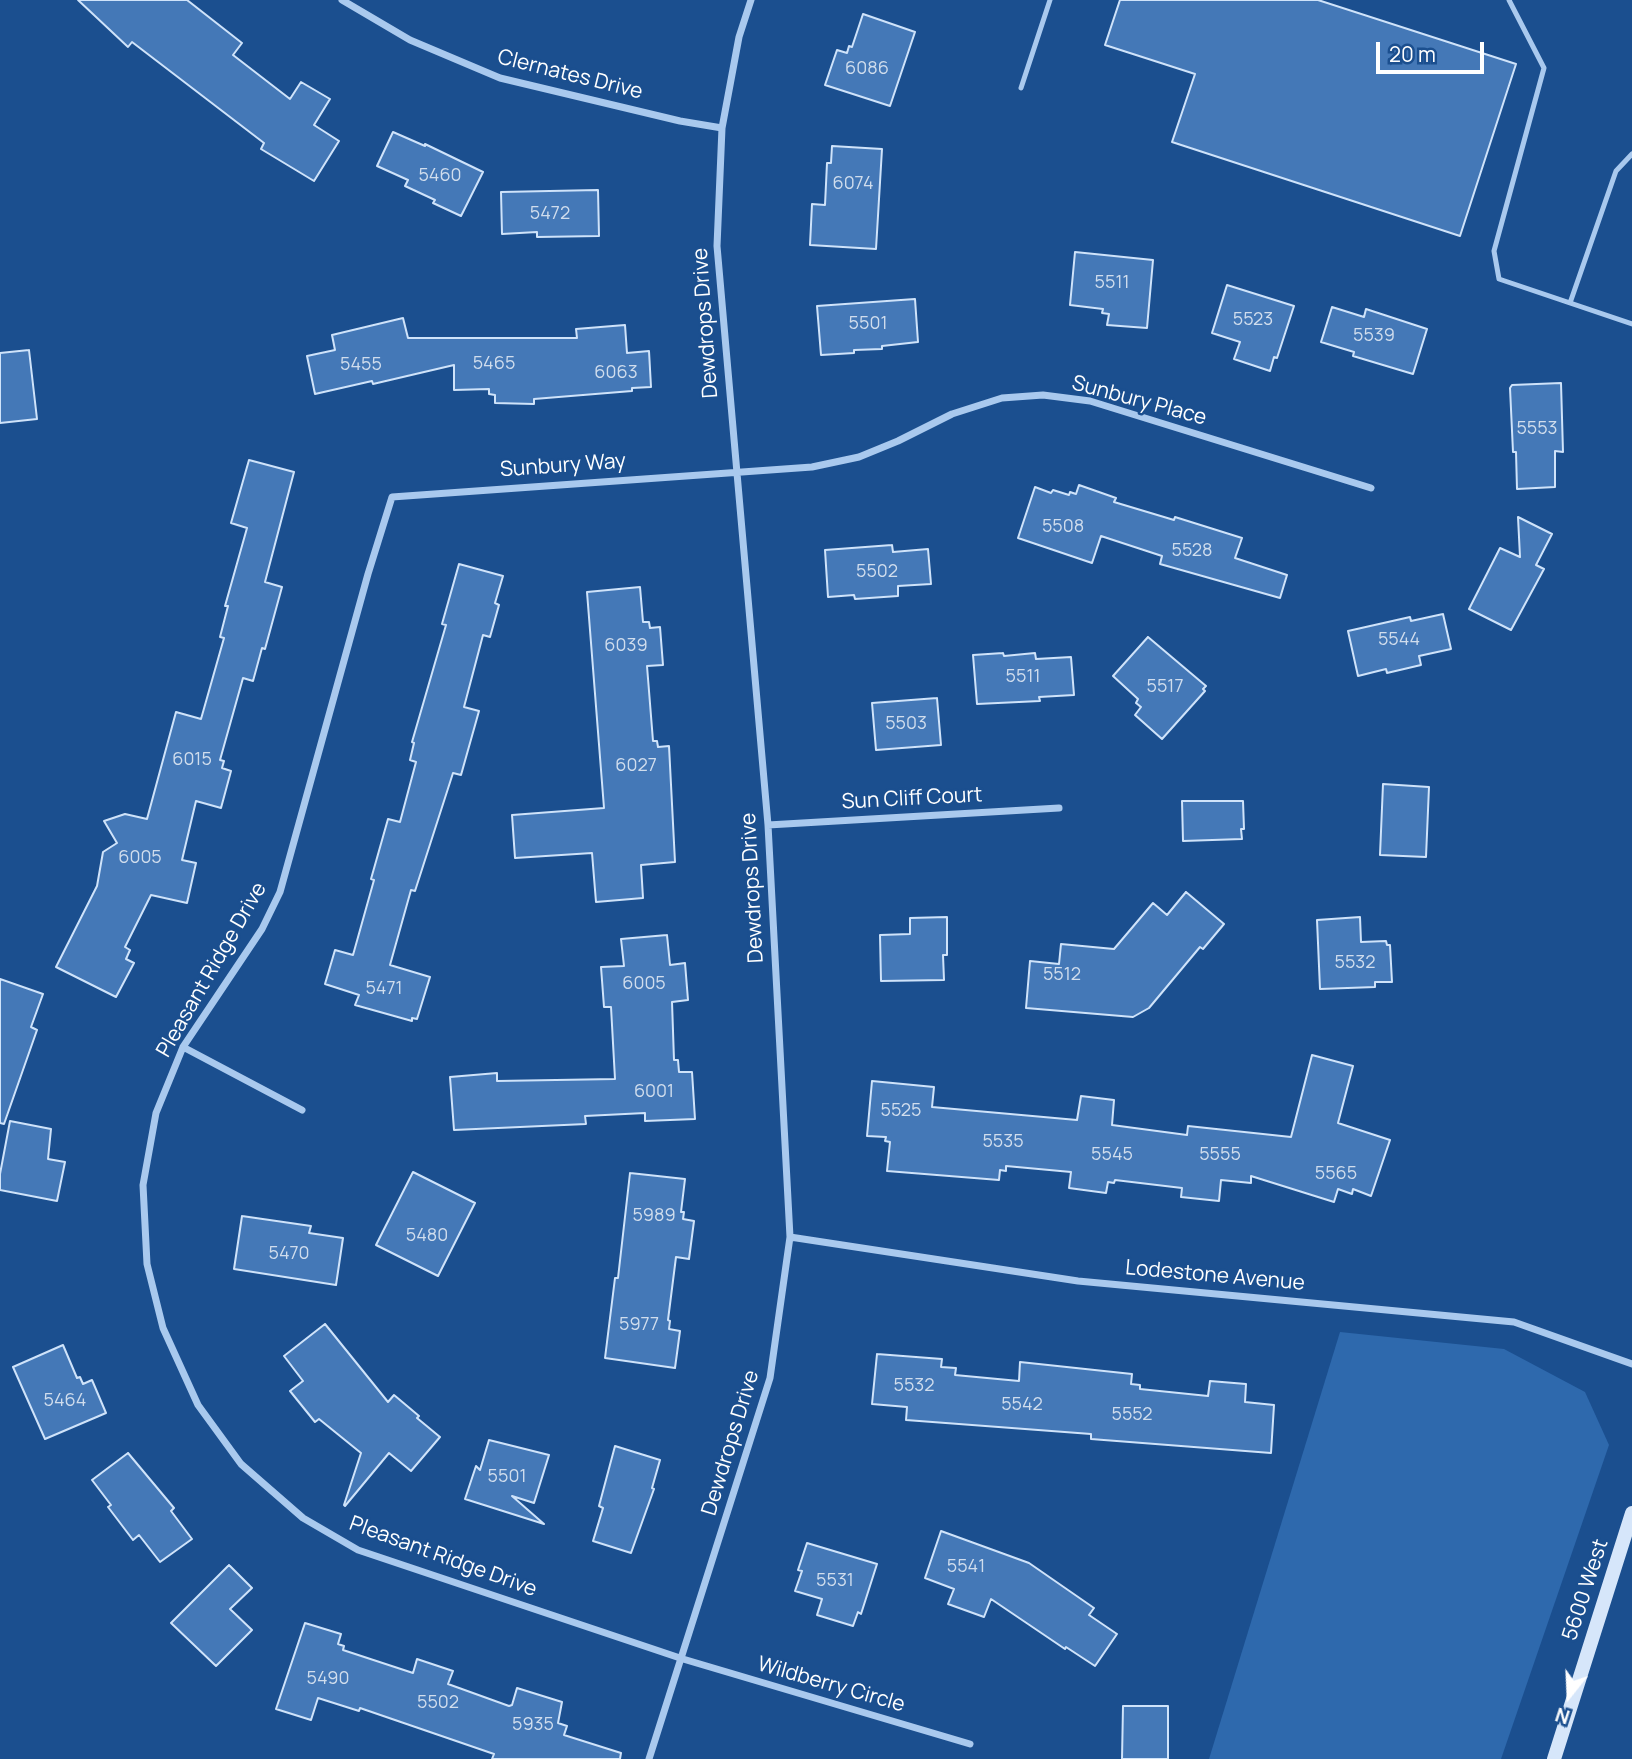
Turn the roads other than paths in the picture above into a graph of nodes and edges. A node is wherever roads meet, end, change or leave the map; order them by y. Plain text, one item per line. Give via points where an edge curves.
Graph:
1 (342, 0) edge
2 (751, 0) edge
3 (1049, 0) edge
4 (1509, 0) edge
5 (1021, 88) dead end
6 (722, 128) junction
7 (1632, 154) edge
8 (1570, 303) junction
9 (1632, 324) edge
10 (736, 471) junction
11 (1371, 488) dead end
12 (392, 497) joint
13 (1059, 808) dead end
14 (768, 825) junction
15 (183, 1047) junction
16 (302, 1110) dead end
17 (790, 1237) junction
18 (1632, 1364) edge
19 (1632, 1513) edge
20 (683, 1659) junction
21 (970, 1744) dead end
22 (649, 1759) edge
23 (1554, 1759) edge

1 - 6 street, Clernates Drive via 410,40 500,78
2 - 6 street, Dewdrops Drive via 739,37
3 - 5 lane
4 - 8 lane via 1544,68 1494,251 1497,270 1499,279
6 - 10 street, Dewdrops Drive via 717,246
7 - 8 lane via 1616,171
8 - 9 lane
10 - 11 street, Sunbury Place via 812,467 859,457 952,414 1003,398 1043,395 1090,401
10 - 12 street, Sunbury Way
10 - 14 street, Dewdrops Drive
12 - 15 street, Pleasant Ridge Drive via 280,892 262,929
13 - 14 street, Sun Cliff Court
14 - 17 street, Dewdrops Drive
15 - 16 street
15 - 20 street, Pleasant Ridge Drive via 156,1113 143,1185 148,1264 163,1328 198,1405 241,1464 303,1518 358,1549
17 - 18 street, Lodestone Avenue via 1078,1281 1514,1322
17 - 20 street, Dewdrops Drive via 770,1378
19 - 23 main road, 5600 West
20 - 21 street, Wildberry Circle
20 - 22 street, Dewdrops Drive

